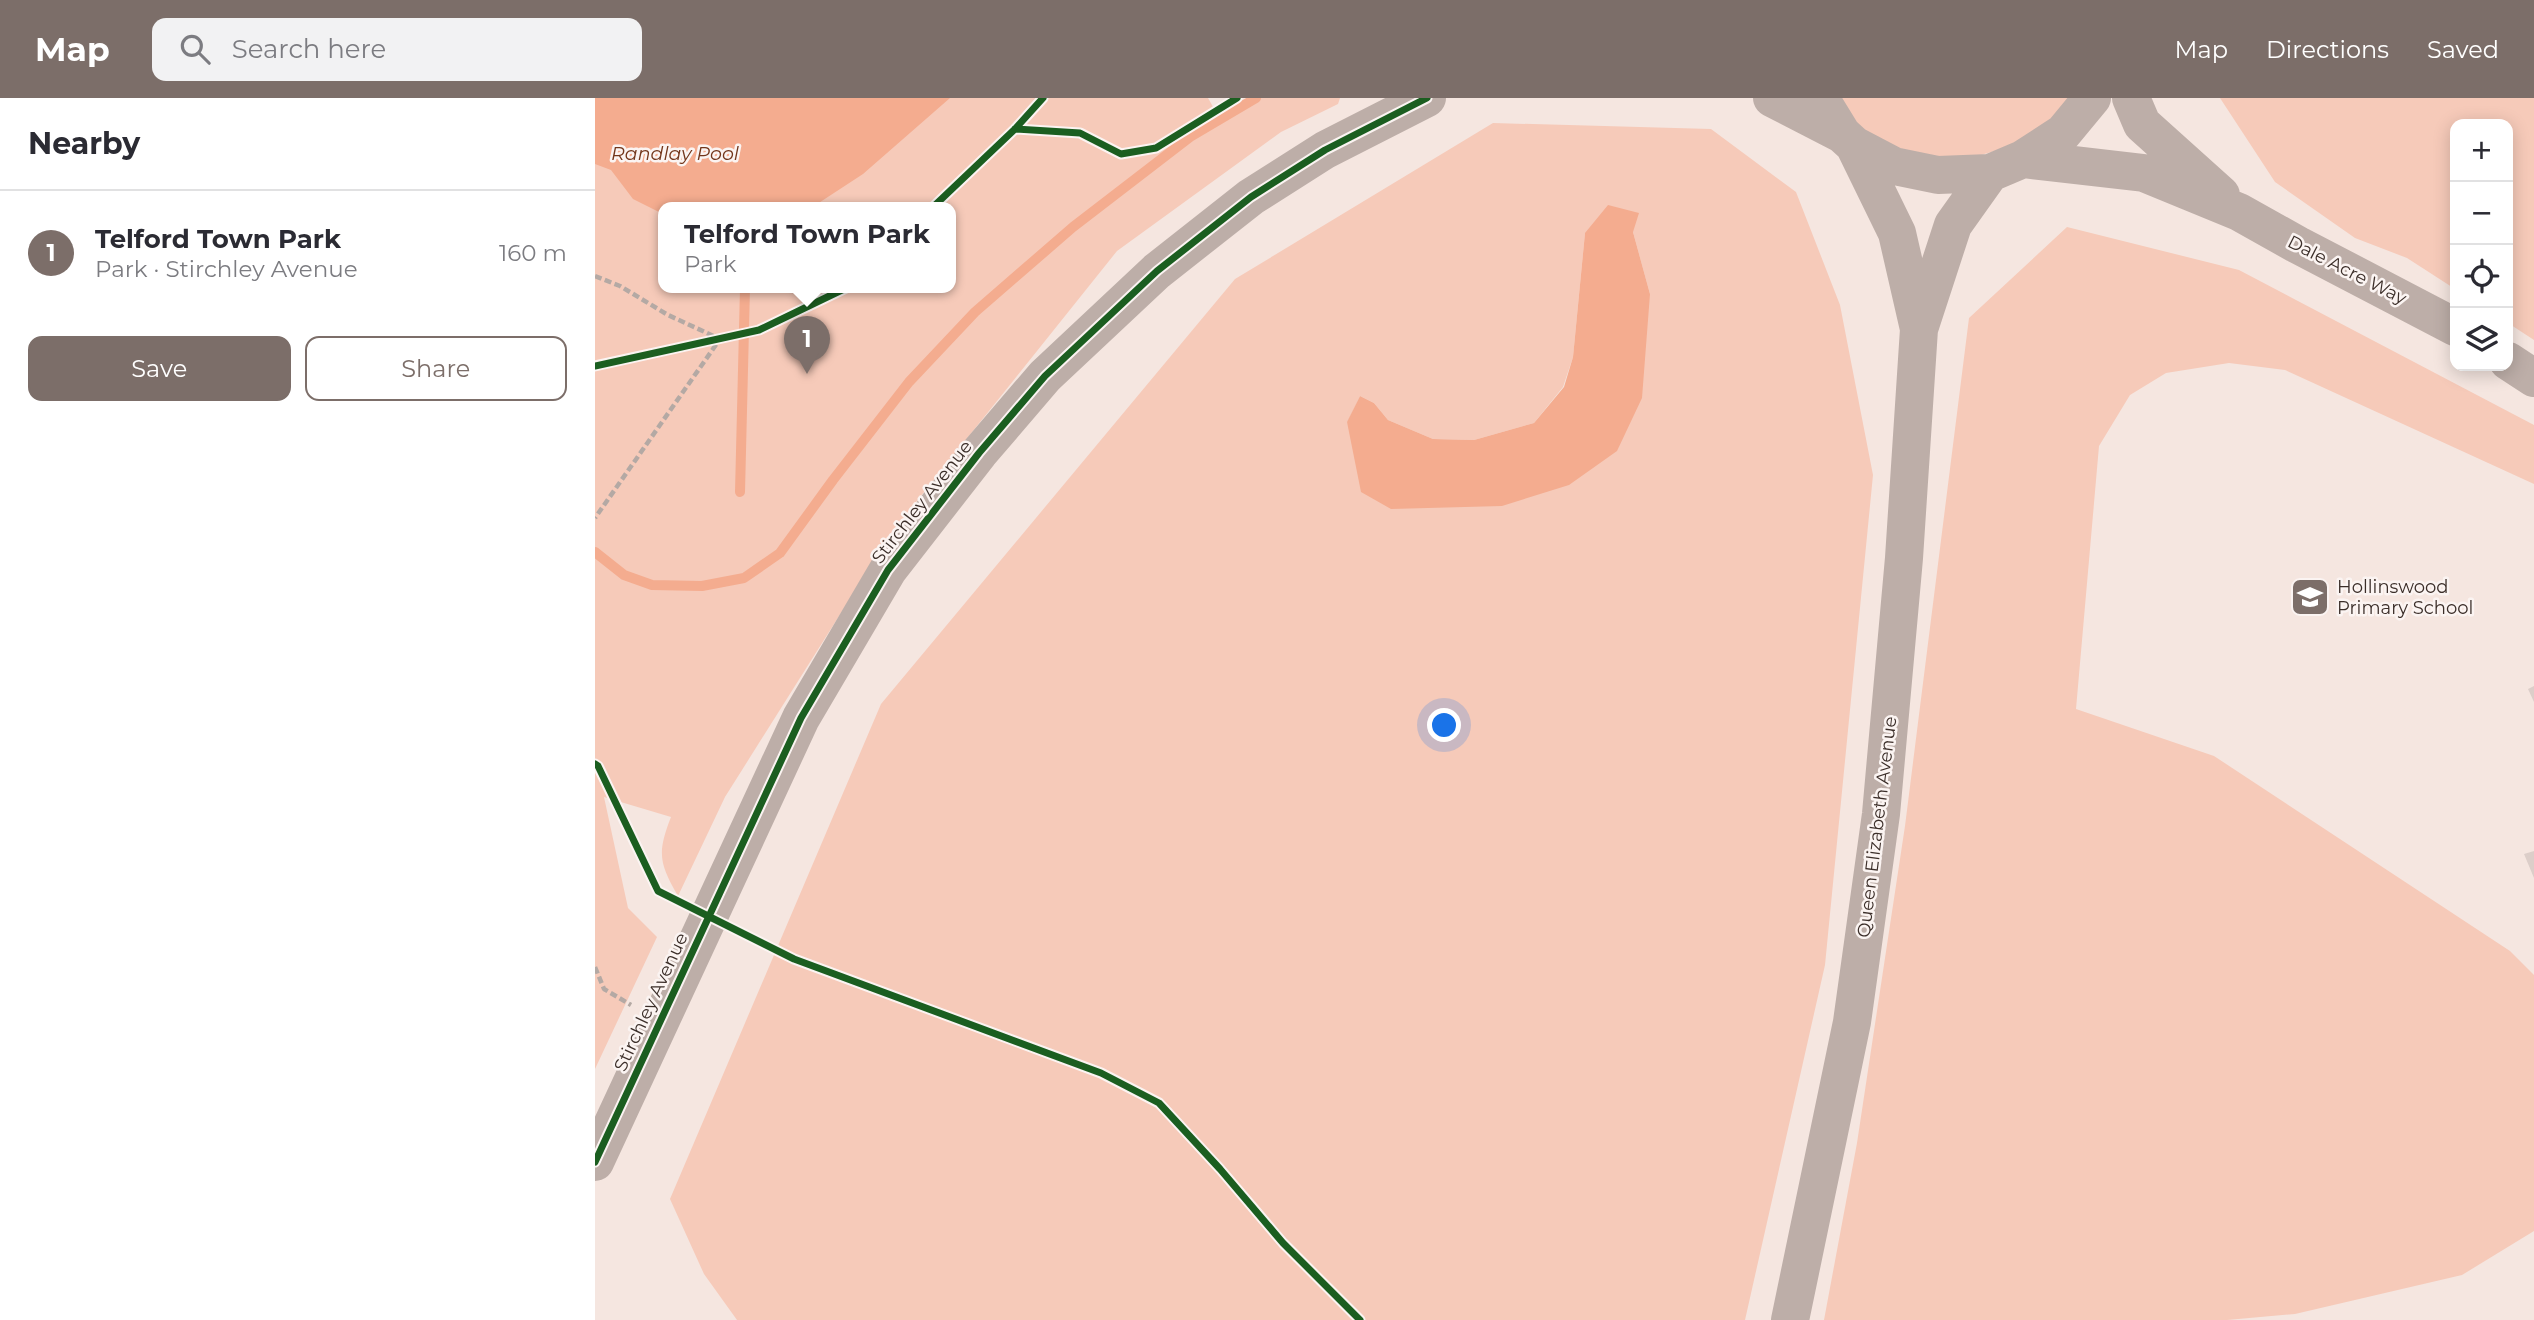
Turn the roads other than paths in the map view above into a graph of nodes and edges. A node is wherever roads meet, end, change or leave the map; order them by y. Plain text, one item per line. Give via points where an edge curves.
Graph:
1 (1427, 98) edge
2 (1772, 98) edge
3 (1820, 98) edge
4 (2092, 98) edge
5 (2131, 98) edge
6 (1848, 139) junction
7 (2007, 166) junction
8 (2239, 212) junction
9 (2450, 324) edge
10 (1919, 329) junction
11 (2513, 364) edge
12 (2534, 377) edge
13 (595, 1161) edge
14 (1790, 1320) edge

1 - 13 street, Stirchley Avenue via 1325,150 1251,197 1157,271 1045,376 979,453 888,570 801,718
2 - 6 street, Dale Acre Way
3 - 6 street, Queen Elizabeth Avenue
4 - 7 street via 2063,133
5 - 8 street, Dale Acre Way via 2142,124
6 - 7 street, Dale Acre Way via 1894,166 1938,176
6 - 10 street, Queen Elizabeth Avenue via 1897,233
7 - 8 street, Dale Acre Way via 2144,173
7 - 10 street, Queen Elizabeth Avenue via 1953,225
8 - 9 street, Dale Acre Way
10 - 14 street, Queen Elizabeth Avenue via 1881,814 1852,1022
11 - 12 street

